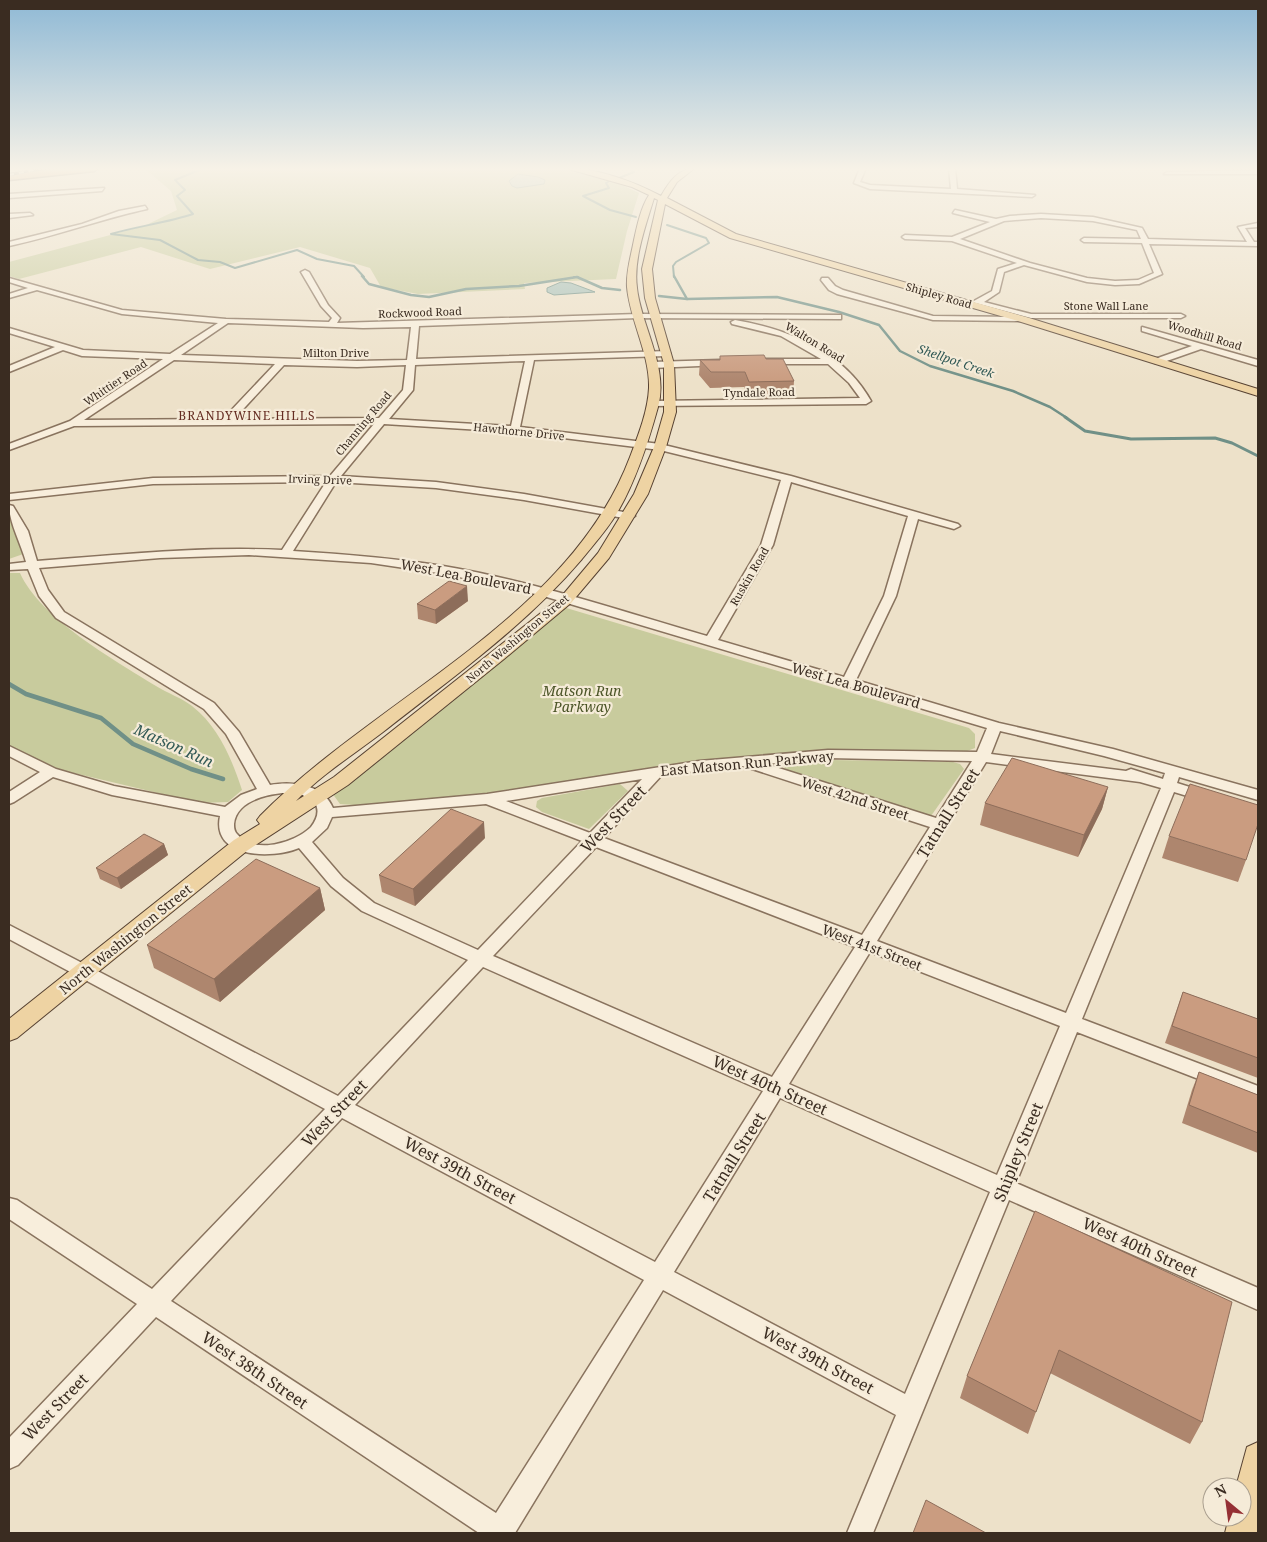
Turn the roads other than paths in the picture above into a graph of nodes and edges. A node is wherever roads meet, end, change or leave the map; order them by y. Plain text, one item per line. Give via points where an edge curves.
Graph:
1 (25, 240) edge
2 (638, 240) edge
3 (652, 240) edge
4 (747, 240) edge
5 (956, 240) edge
6 (1084, 240) dead end
7 (1144, 241) junction
8 (1255, 243) edge
9 (9, 244) edge
10 (1026, 262) junction
11 (305, 272) dead end
12 (9, 280) edge
13 (825, 280) dead end
14 (37, 288) junction
15 (9, 296) edge
16 (974, 303) junction
17 (638, 316) junction
18 (654, 316) junction
19 (709, 316) junction
20 (1181, 316) dead end
21 (838, 317) dead end
22 (1027, 318) junction
23 (226, 321) junction
24 (415, 324) junction
25 (332, 325) junction
26 (1145, 329) dead end
27 (9, 330) edge
28 (1200, 346) junction
29 (60, 348) junction
30 (1209, 348) junction
31 (1258, 353) edge
32 (530, 357) junction
33 (171, 358) junction
34 (651, 359) junction
35 (667, 359) junction
36 (1244, 359) junction
37 (829, 361) junction
38 (282, 362) junction
39 (412, 362) junction
40 (754, 362) edge
41 (1162, 362) junction
42 (726, 363) edge
43 (1258, 363) edge
44 (9, 369) edge
45 (1258, 393) edge
46 (866, 401) joint
47 (653, 404) junction
48 (671, 404) junction
49 (227, 421) junction
50 (382, 421) junction
51 (73, 423) junction
52 (515, 429) junction
53 (641, 445) junction
54 (9, 446) edge
55 (660, 447) junction
56 (786, 478) junction
57 (333, 479) junction
58 (9, 497) edge
59 (9, 508) edge
60 (610, 513) junction
61 (914, 515) junction
62 (629, 516) junction
63 (954, 526) dead end
64 (285, 554) junction
65 (33, 565) junction
66 (9, 567) edge
67 (544, 592) junction
68 (566, 600) junction
69 (710, 642) junction
70 (848, 682) junction
71 (995, 726) junction
72 (9, 750) edge
73 (982, 757) junction
74 (741, 760) junction
75 (659, 770) junction
76 (51, 772) junction
77 (1140, 777) junction
78 (1171, 778) junction
79 (298, 788) junction
80 (265, 790) junction
81 (1258, 795) edge
82 (9, 799) edge
83 (487, 799) junction
84 (1223, 801) edge
85 (322, 805) junction
86 (230, 813) junction
87 (940, 825) junction
88 (593, 840) junction
89 (302, 841) junction
90 (241, 845) junction
91 (9, 931) edge
92 (866, 944) junction
93 (481, 958) junction
94 (85, 972) junction
95 (1071, 1023) junction
96 (9, 1032) edge
97 (776, 1088) junction
98 (1258, 1094) edge
99 (340, 1107) junction
100 (1003, 1187) junction
101 (9, 1207) edge
102 (659, 1276) junction
103 (1258, 1299) edge
104 (154, 1303) junction
105 (911, 1410) junction
106 (9, 1456) edge
107 (1258, 1458) edge
108 (500, 1533) edge
109 (860, 1533) edge
110 (1242, 1533) edge

1 - 9 street
2 - 17 main road, North Washington Street via 632,265 632,290
3 - 18 main road, North Washington Street via 647,269
4 - 16 main road, Shipley Road
5 - 10 street
6 - 7 street
7 - 8 street
7 - 10 street via 1158,274 1148,281 1093,282
10 - 16 street via 1001,271 999,288 994,295
11 - 25 street via 336,318
12 - 14 street, Rockwood Road
13 - 22 street via 840,292 933,318
14 - 15 street
14 - 23 street, Rockwood Road via 124,313
16 - 22 main road, Shipley Road
17 - 18 street, Rockwood Road
17 - 24 street, Rockwood Road
17 - 34 main road, North Washington Street
18 - 19 street, Rockwood Road
18 - 35 main road, North Washington Street
19 - 21 street, Rockwood Road
19 - 37 street, Walton Road via 784,334
20 - 22 street, Stone Wall Lane
22 - 41 main road, Shipley Road
23 - 25 street, Rockwood Road
23 - 33 street, Whittier Road
24 - 25 street, Rockwood Road
24 - 39 street, Channing Road
26 - 28 street, Woodhill Road
27 - 29 street, Milton Drive
28 - 30 street, Woodhill Road
28 - 41 street
29 - 33 street, Milton Drive via 82,353
29 - 44 street
30 - 36 street, Woodhill Road
30 - 41 street
31 - 36 street
32 - 34 street, Milton Drive
32 - 39 street, Milton Drive
32 - 52 street
33 - 38 street, Milton Drive
33 - 51 street, Whittier Road
34 - 35 street, Milton Drive
34 - 47 main road, North Washington Street via 655,387
35 - 42 street, Milton Drive
35 - 48 main road, North Washington Street
36 - 43 street, Woodhill Road
37 - 40 street
37 - 46 street, Walton Road via 852,379
38 - 39 street, Milton Drive
38 - 49 street
39 - 50 street, Channing Road via 408,390
41 - 45 main road, Shipley Road
46 - 48 street, Tyndale Road
47 - 48 street, Tyndale Road
47 - 53 main road, North Washington Street
48 - 55 main road, North Washington Street
49 - 50 street, Hawthorne Drive
49 - 51 street, Hawthorne Drive
50 - 52 street, Hawthorne Drive
50 - 57 street, Channing Road
51 - 54 street, Whittier Road
52 - 53 street, Hawthorne Drive
53 - 55 street, Hawthorne Drive
53 - 60 main road, North Washington Street
55 - 56 street, Hawthorne Drive
55 - 62 main road, North Washington Street
56 - 61 street, Hawthorne Drive
56 - 69 street, Ruskin Road via 767,546
57 - 58 street, Irving Drive via 152,481
57 - 60 street, Irving Drive via 436,486
57 - 64 street, Channing Road
59 - 65 street via 16,518
60 - 62 street, Irving Drive
60 - 67 main road, North Washington Street
61 - 63 street, Hawthorne Drive
61 - 70 street via 890,596
62 - 68 main road, North Washington Street via 604,555
64 - 65 street, West Lea Boulevard via 184,553
64 - 67 street, West Lea Boulevard via 413,565
65 - 66 street, West Lea Boulevard
65 - 80 street via 48,601 66,620 209,706 232,732
67 - 68 street, West Lea Boulevard
67 - 79 main road, North Washington Street via 506,629
68 - 69 street, West Lea Boulevard
68 - 85 main road, North Washington Street via 356,769
69 - 70 street, West Lea Boulevard
70 - 71 street, West Lea Boulevard
71 - 73 street, Tatnall Street
71 - 77 street, West Lea Boulevard via 1053,750
71 - 78 street, West Lea Boulevard via 1108,752
72 - 76 street
73 - 74 street, East Matson Run Parkway via 828,754
73 - 77 street, East Matson Run Parkway
73 - 87 street, Tatnall Street
74 - 75 street, East Matson Run Parkway
74 - 87 street, West 42nd Street
75 - 83 street, East Matson Run Parkway
75 - 88 street, West Street
76 - 82 street
76 - 86 street via 118,792
77 - 78 street, West Lea Boulevard
78 - 81 street, West Lea Boulevard
78 - 84 street, West Lea Boulevard
78 - 95 street, Shipley Street
79 - 80 street
79 - 85 street
79 - 90 main road, North Washington Street
80 - 86 street via 244,800
83 - 85 street, East Matson Run Parkway
83 - 88 street, West 41st Street
85 - 89 street via 319,828
85 - 90 main road, North Washington Street
86 - 90 street via 227,831
87 - 92 street, Tatnall Street
88 - 92 street, West 41st Street
88 - 93 street, West Street
89 - 90 street via 270,849
89 - 93 street, West 40th Street via 358,902
90 - 94 main road, North Washington Street
91 - 94 street, West 39th Street
92 - 95 street, West 41st Street
92 - 97 street, Tatnall Street
93 - 97 street, West 40th Street
93 - 99 street, West Street
94 - 96 main road, North Washington Street
94 - 99 street, West 39th Street
95 - 98 street, West 41st Street
95 - 100 street, Shipley Street
97 - 100 street, West 40th Street
97 - 102 street, Tatnall Street
99 - 102 street, West 39th Street
99 - 104 street, West Street
100 - 103 street, West 40th Street
100 - 105 street, Shipley Street
101 - 104 street, West 38th Street
102 - 105 street, West 39th Street
102 - 108 street, Tatnall Street
104 - 106 street, West Street
104 - 108 street, West 38th Street
105 - 109 street, Shipley Street
107 - 110 main road

